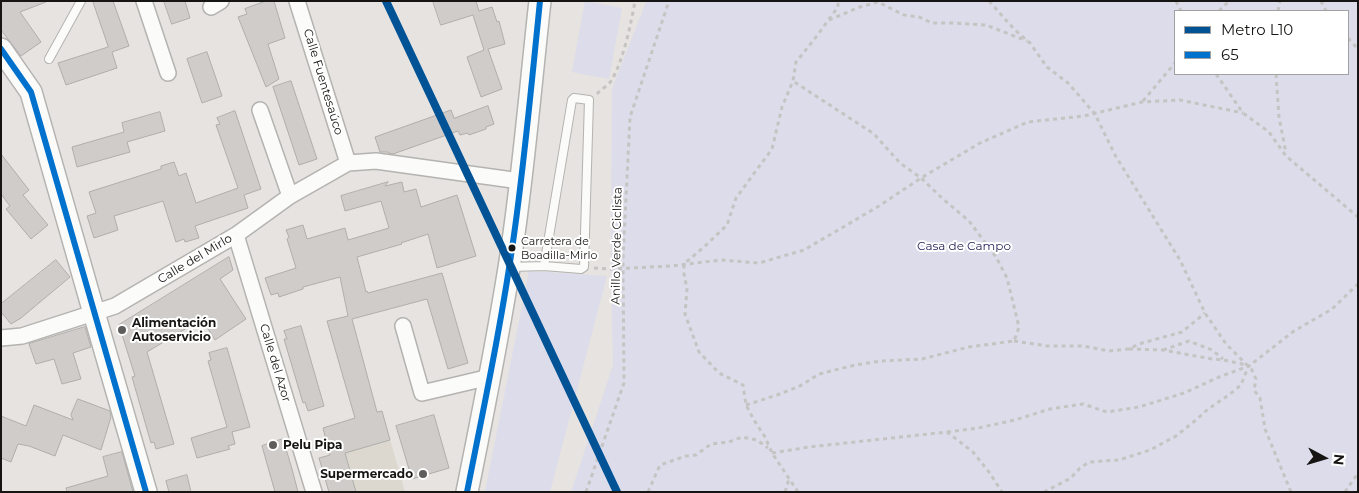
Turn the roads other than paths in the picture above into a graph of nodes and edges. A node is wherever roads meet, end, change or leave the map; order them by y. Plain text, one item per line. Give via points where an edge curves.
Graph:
1 (81, 1) edge
2 (144, 1) edge
3 (298, 1) edge
4 (540, 1) edge
5 (1, 48) edge
6 (49, 59) dead end
7 (168, 73) dead end
8 (260, 110) dead end
9 (348, 163) junction
10 (520, 182) junction
11 (290, 196) junction
12 (236, 234) junction
13 (544, 266) junction
14 (509, 267) junction
15 (94, 314) junction
16 (403, 326) dead end
17 (1, 338) edge
18 (490, 377) junction
19 (146, 492) edge
20 (314, 492) edge
21 (467, 492) edge

1 - 6 lane
2 - 7 street
3 - 9 street, Calle Fuentesaúco
4 - 10 street
5 - 15 street via 31,92
8 - 11 street
9 - 10 street, Calle del Mirlo via 376,161
9 - 11 street, Calle del Mirlo
10 - 14 street
11 - 12 street, Calle del Mirlo
12 - 15 street, Calle del Mirlo via 116,306
12 - 20 street, Calle del Azor
13 - 13 lane via 572,100 588,100 584,268
13 - 14 lane
14 - 18 street
15 - 17 street, Calle del Mirlo via 22,336
15 - 19 street
16 - 18 street via 422,393
18 - 21 street

